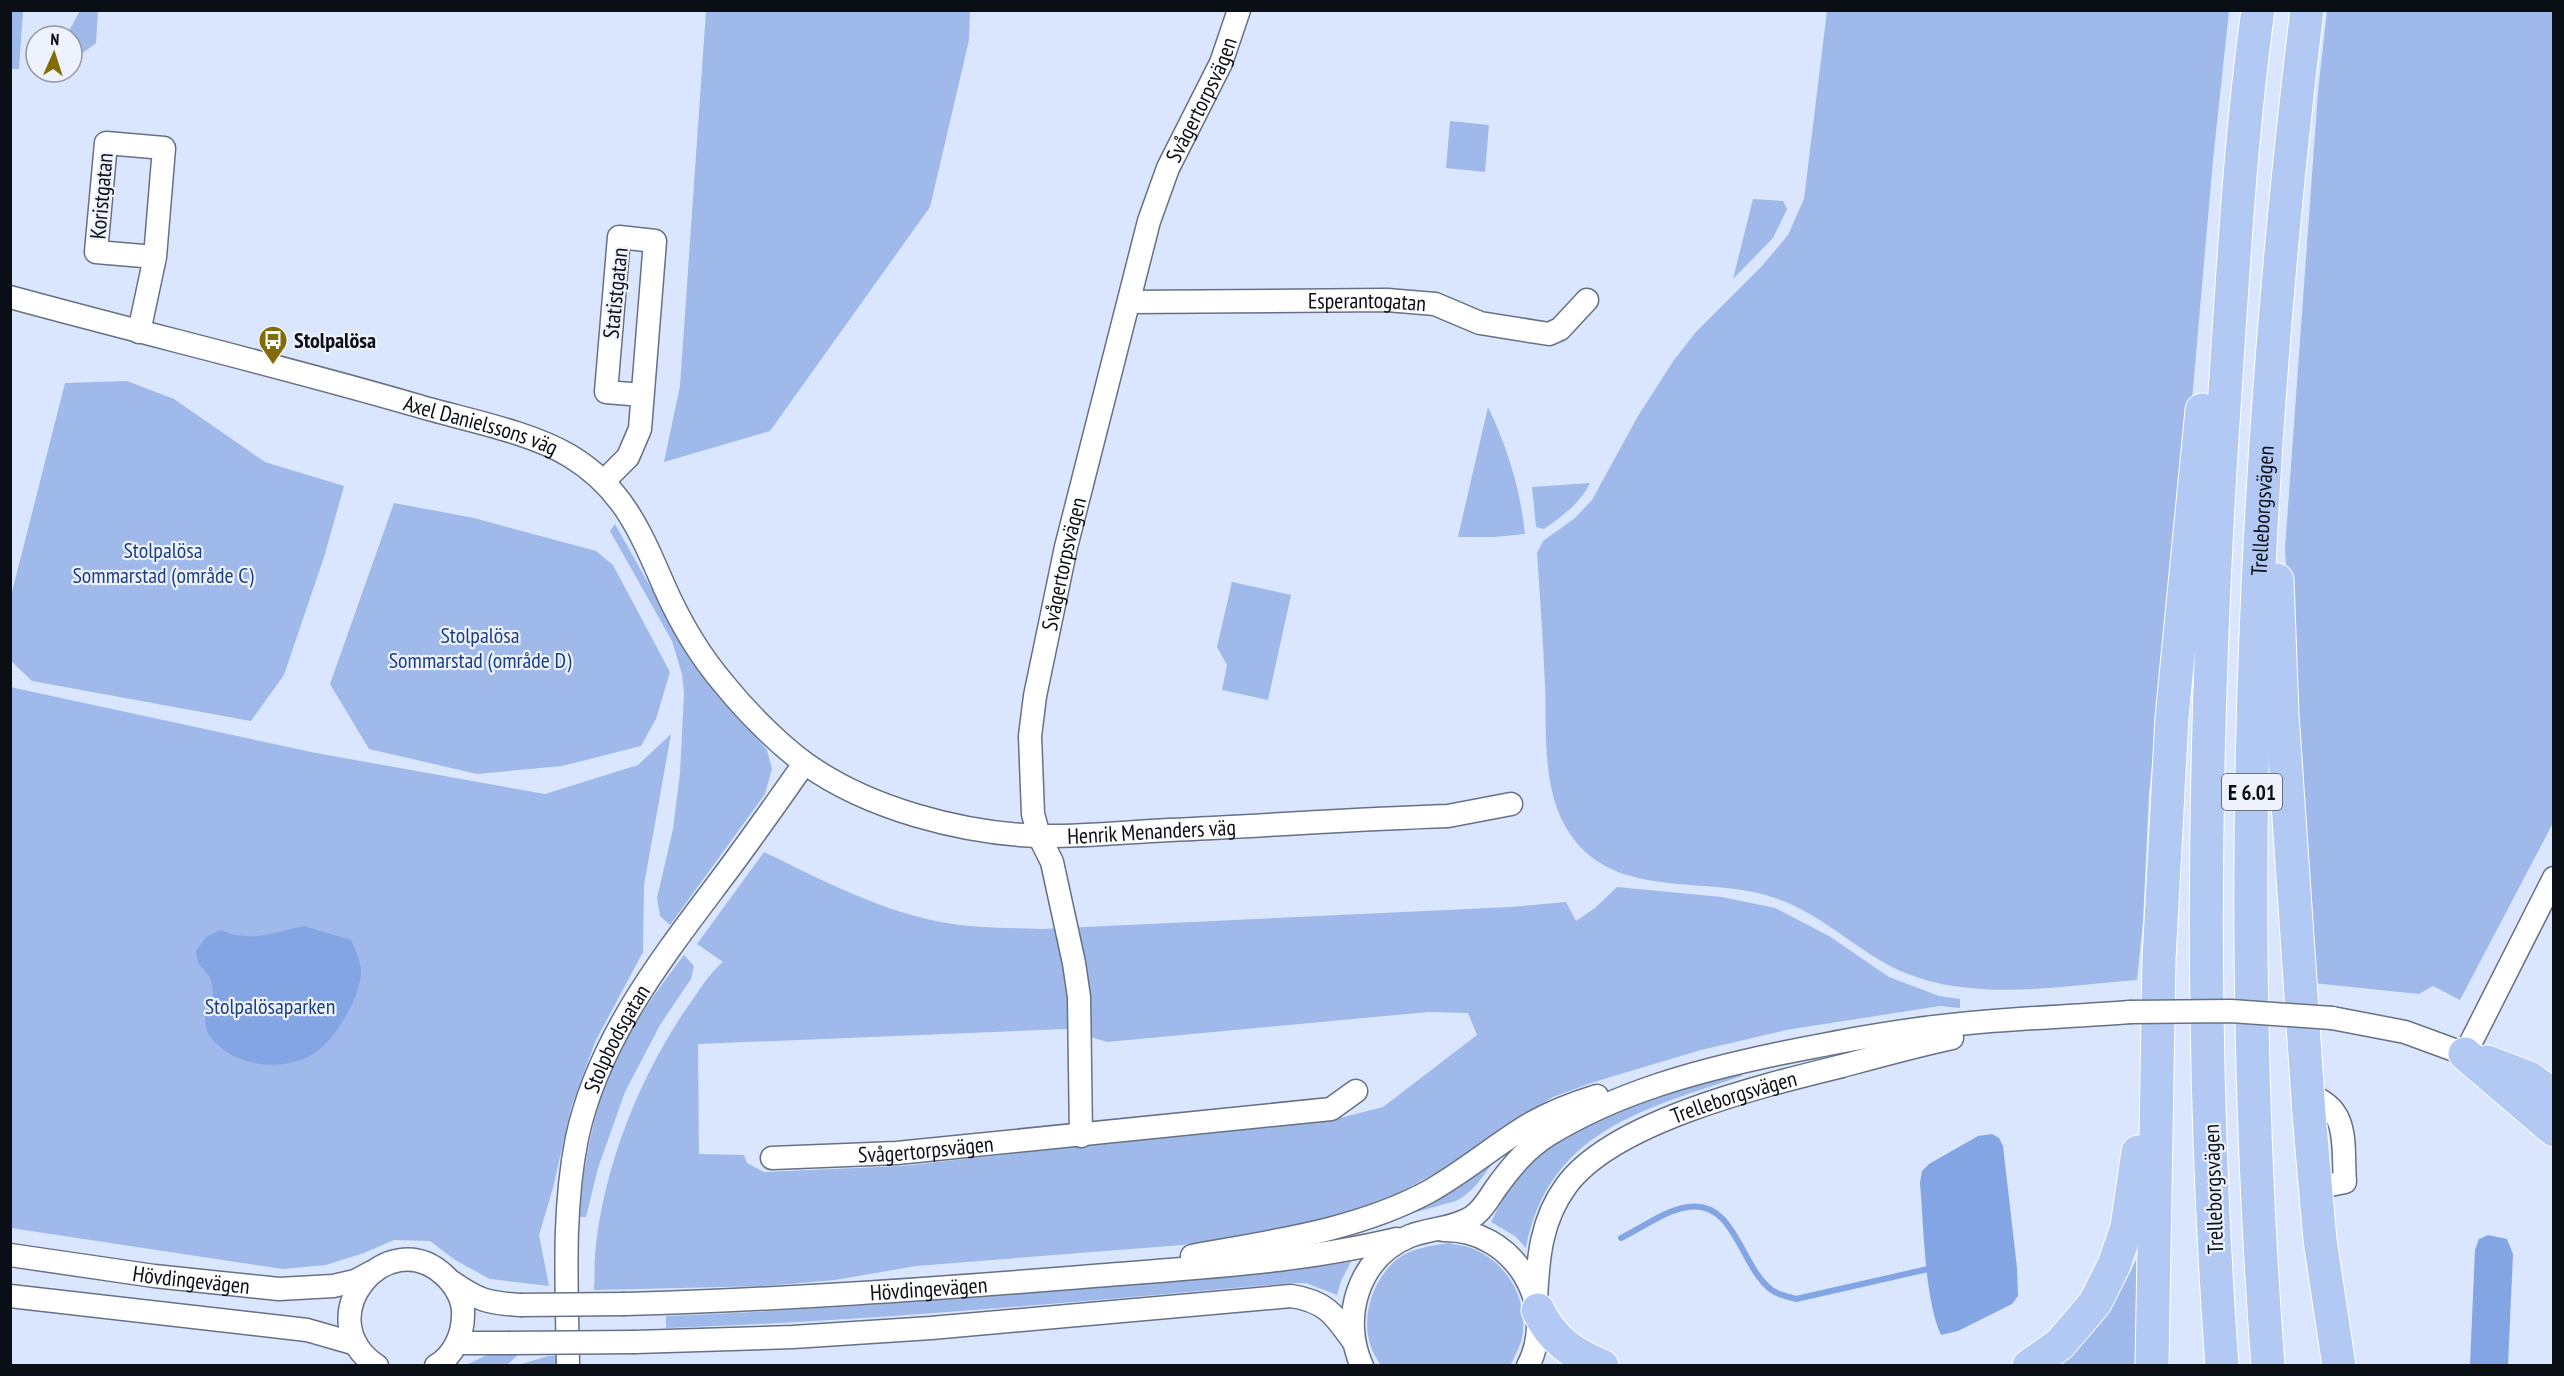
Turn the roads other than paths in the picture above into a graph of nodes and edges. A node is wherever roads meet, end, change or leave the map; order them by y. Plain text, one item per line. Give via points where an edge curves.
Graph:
1 (1239, 10) edge
2 (2258, 10) edge
3 (2307, 10) edge
4 (2241, 155) junction
5 (155, 257) junction
6 (10, 297) edge
7 (1587, 300) dead end
8 (1129, 302) junction
9 (139, 332) junction
10 (2274, 348) junction
11 (642, 395) junction
12 (604, 482) junction
13 (804, 764) junction
14 (1511, 804) dead end
15 (1039, 836) junction
16 (2553, 878) edge
17 (2159, 959) junction
18 (2038, 1019) junction
19 (2466, 1054) junction
20 (1671, 1079) junction
21 (1356, 1091) dead end
22 (2553, 1096) edge
23 (2553, 1130) edge
24 (1081, 1136) junction
25 (772, 1158) dead end
26 (1435, 1230) junction
27 (1410, 1236) junction
28 (2320, 1240) junction
29 (10, 1255) edge
30 (372, 1272) junction
31 (1084, 1276) junction
32 (450, 1281) junction
33 (10, 1296) edge
34 (1537, 1304) junction
35 (458, 1343) junction
36 (1357, 1356) edge
37 (368, 1359) edge
38 (438, 1365) edge
39 (568, 1365) edge
40 (1528, 1365) edge
41 (1602, 1365) edge
42 (2029, 1365) edge
43 (2152, 1365) edge
44 (2222, 1365) edge
45 (2268, 1365) edge
46 (2339, 1365) edge
47 (2349, 1365) edge

1 - 8 street, Svågertorpsvägen via 1221,63 1168,168 1149,221
2 - 4 highway, Trelleborgsvägen
3 - 10 highway, Trelleborgsvägen
4 - 17 highway via 2226,201 2216,260 2172,717
4 - 44 highway, Trelleborgsvägen via 2209,659 2208,1067
5 - 5 street, Koristgatan via 164,148 106,143 96,252
5 - 9 street, Koristgatan
6 - 9 street, Axel Danielssons väg
7 - 8 street, Esperantogatan via 1560,329 1549,334 1480,323 1435,304 1387,300
8 - 15 street, Svågertorpsvägen via 1066,547 1035,696 1030,779
9 - 12 street, Axel Danielssons väg via 308,374 520,434 567,454
10 - 28 highway via 2281,418 2277,571 2282,714
10 - 45 highway, Trelleborgsvägen / E 6.01 via 2254,642 2251,820 2253,1071
11 - 11 street, Statistgatan via 655,241 619,237 606,392
11 - 12 street, Statistgatan via 636,441 628,457
12 - 13 street, Axel Danielssons väg via 648,544 670,598 722,682
13 - 15 street, Henrik Menanders väg via 870,798 938,822
13 - 39 street, Stolpbodsgatan via 645,984 594,1079 577,1137 570,1195
14 - 15 street, Henrik Menanders väg via 1448,816
15 - 24 street, Svågertorpsvägen via 1052,862 1079,997
16 - 19 street
17 - 42 highway via 2127,1227 2095,1304 2060,1344
17 - 43 highway
18 - 19 street, Trelleborgsvägen, bridge via 2130,1012 2231,1011 2332,1018 2405,1032
18 - 20 street, Trelleborgsvägen via 1878,1035
18 - 34 street, Trelleborgsvägen via 1758,1088 1623,1139 1582,1167 1556,1202 1541,1242
19 - 22 highway via 2529,1078
19 - 23 highway
20 - 26 street, Trelleborgsvägen via 1575,1120 1532,1145 1475,1215
20 - 31 street via 1610,1092 1554,1112 1395,1208 1274,1242
21 - 24 street, Svågertorpsvägen via 1331,1109
24 - 25 street, Svågertorpsvägen via 897,1153
26 - 27 street, Hövdingevägen
26 - 34 street via 1479,1235 1504,1250 1524,1272
27 - 31 street, Hövdingevägen via 1278,1262
27 - 36 street via 1379,1257 1359,1287 1352,1323
28 - 46 highway
28 - 47 highway
29 - 30 street, Hövdingevägen via 279,1289 333,1286
30 - 32 street, Hövdingevägen via 387,1263 404,1260 437,1269
30 - 37 street, Hövdingevägen via 362,1281 350,1305 350,1325
31 - 32 street, Hövdingevägen, bridge via 768,1300 520,1305 477,1299
32 - 35 street via 463,1311
33 - 37 street, Hövdingevägen via 307,1330
34 - 40 street, Trelleborgsvägen via 1536,1342
34 - 41 highway via 1544,1323 1558,1341
35 - 36 street, Hövdingevägen, bridge via 794,1337 1291,1296 1323,1305
35 - 38 street

